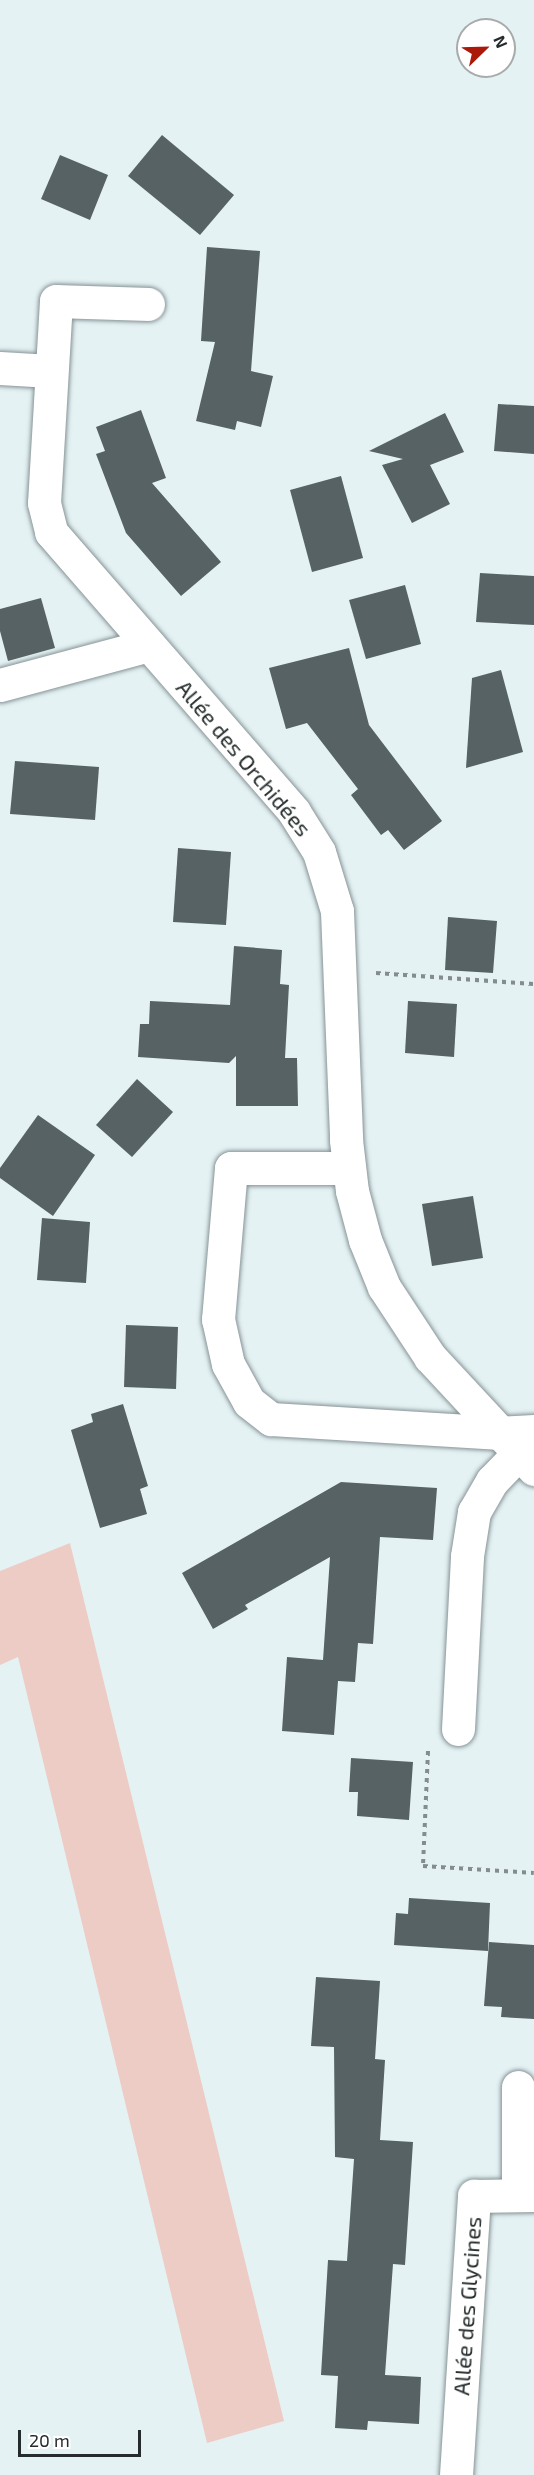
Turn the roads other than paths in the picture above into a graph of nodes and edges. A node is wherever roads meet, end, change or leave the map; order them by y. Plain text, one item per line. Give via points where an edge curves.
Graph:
1 (148, 304) dead end
2 (0, 368) edge
3 (51, 371) junction
4 (149, 645) junction
5 (0, 685) edge
6 (349, 1168) junction
7 (521, 1447) edge
8 (458, 1729) road end
9 (518, 2087) dead end
10 (526, 2195) edge
11 (456, 2475) edge

1 - 3 street, Allée des Orchidées via 57,301
2 - 3 street
3 - 4 street, Allée des Orchidées via 44,503 51,532
4 - 5 street
4 - 6 street, Allée des Orchidées via 308,831 334,892
6 - 7 street, Allée des Orchidées via 365,1240 388,1294 430,1357
6 - 7 street via 231,1168 218,1318 221,1342 238,1386 249,1402 271,1419
7 - 8 street via 481,1497 472,1522
9 - 10 street
10 - 11 street, Allée des Glycines via 474,2196

